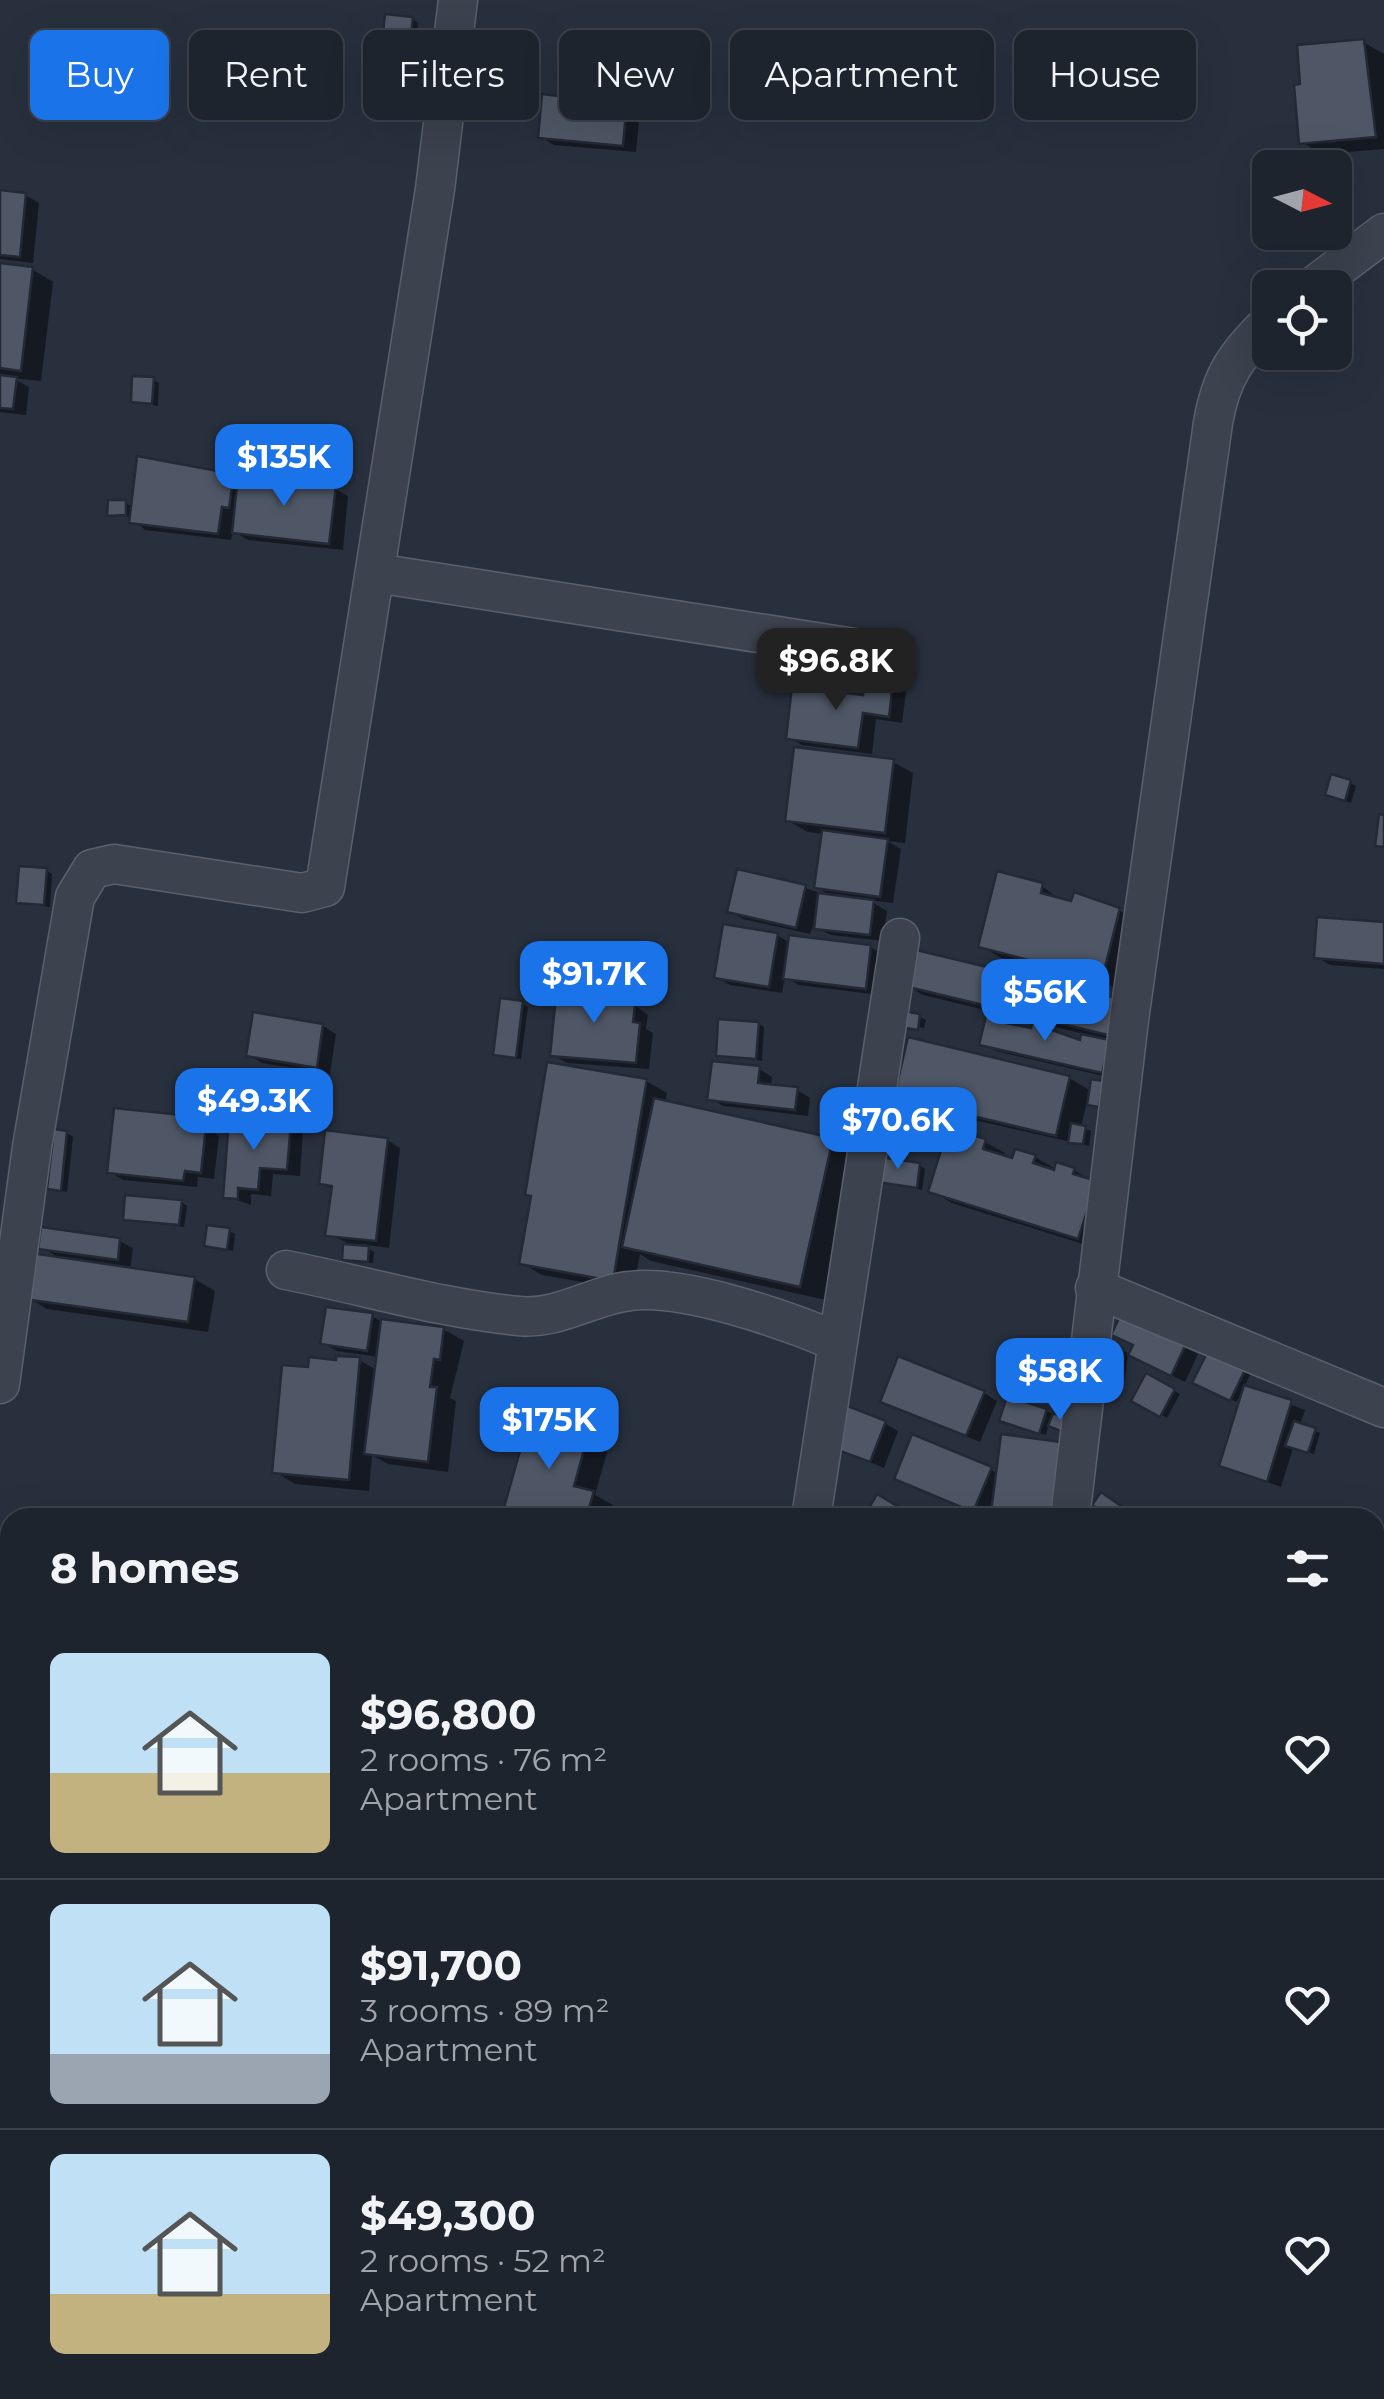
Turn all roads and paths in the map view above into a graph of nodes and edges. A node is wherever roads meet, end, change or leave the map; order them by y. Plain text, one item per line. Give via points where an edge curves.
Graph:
1 (458, 0) edge
2 (1384, 233) edge
3 (1335, 270) edge
4 (1252, 339) edge
5 (376, 573) junction
6 (854, 648) dead end
7 (900, 938) dead end
8 (286, 1270) dead end
9 (1095, 1288) junction
10 (836, 1341) junction
11 (0, 1384) edge
12 (1384, 1408) edge
13 (812, 1508) edge
14 (1071, 1508) edge

1 - 5 street
2 - 3 street
4 - 9 street via 1220,385
5 - 6 street
5 - 11 street via 326,887 302,894 114,864 92,869 75,897
7 - 10 street
8 - 10 street via 522,1317 574,1310 630,1290 683,1296 786,1321
9 - 12 street
9 - 14 street
10 - 13 street

